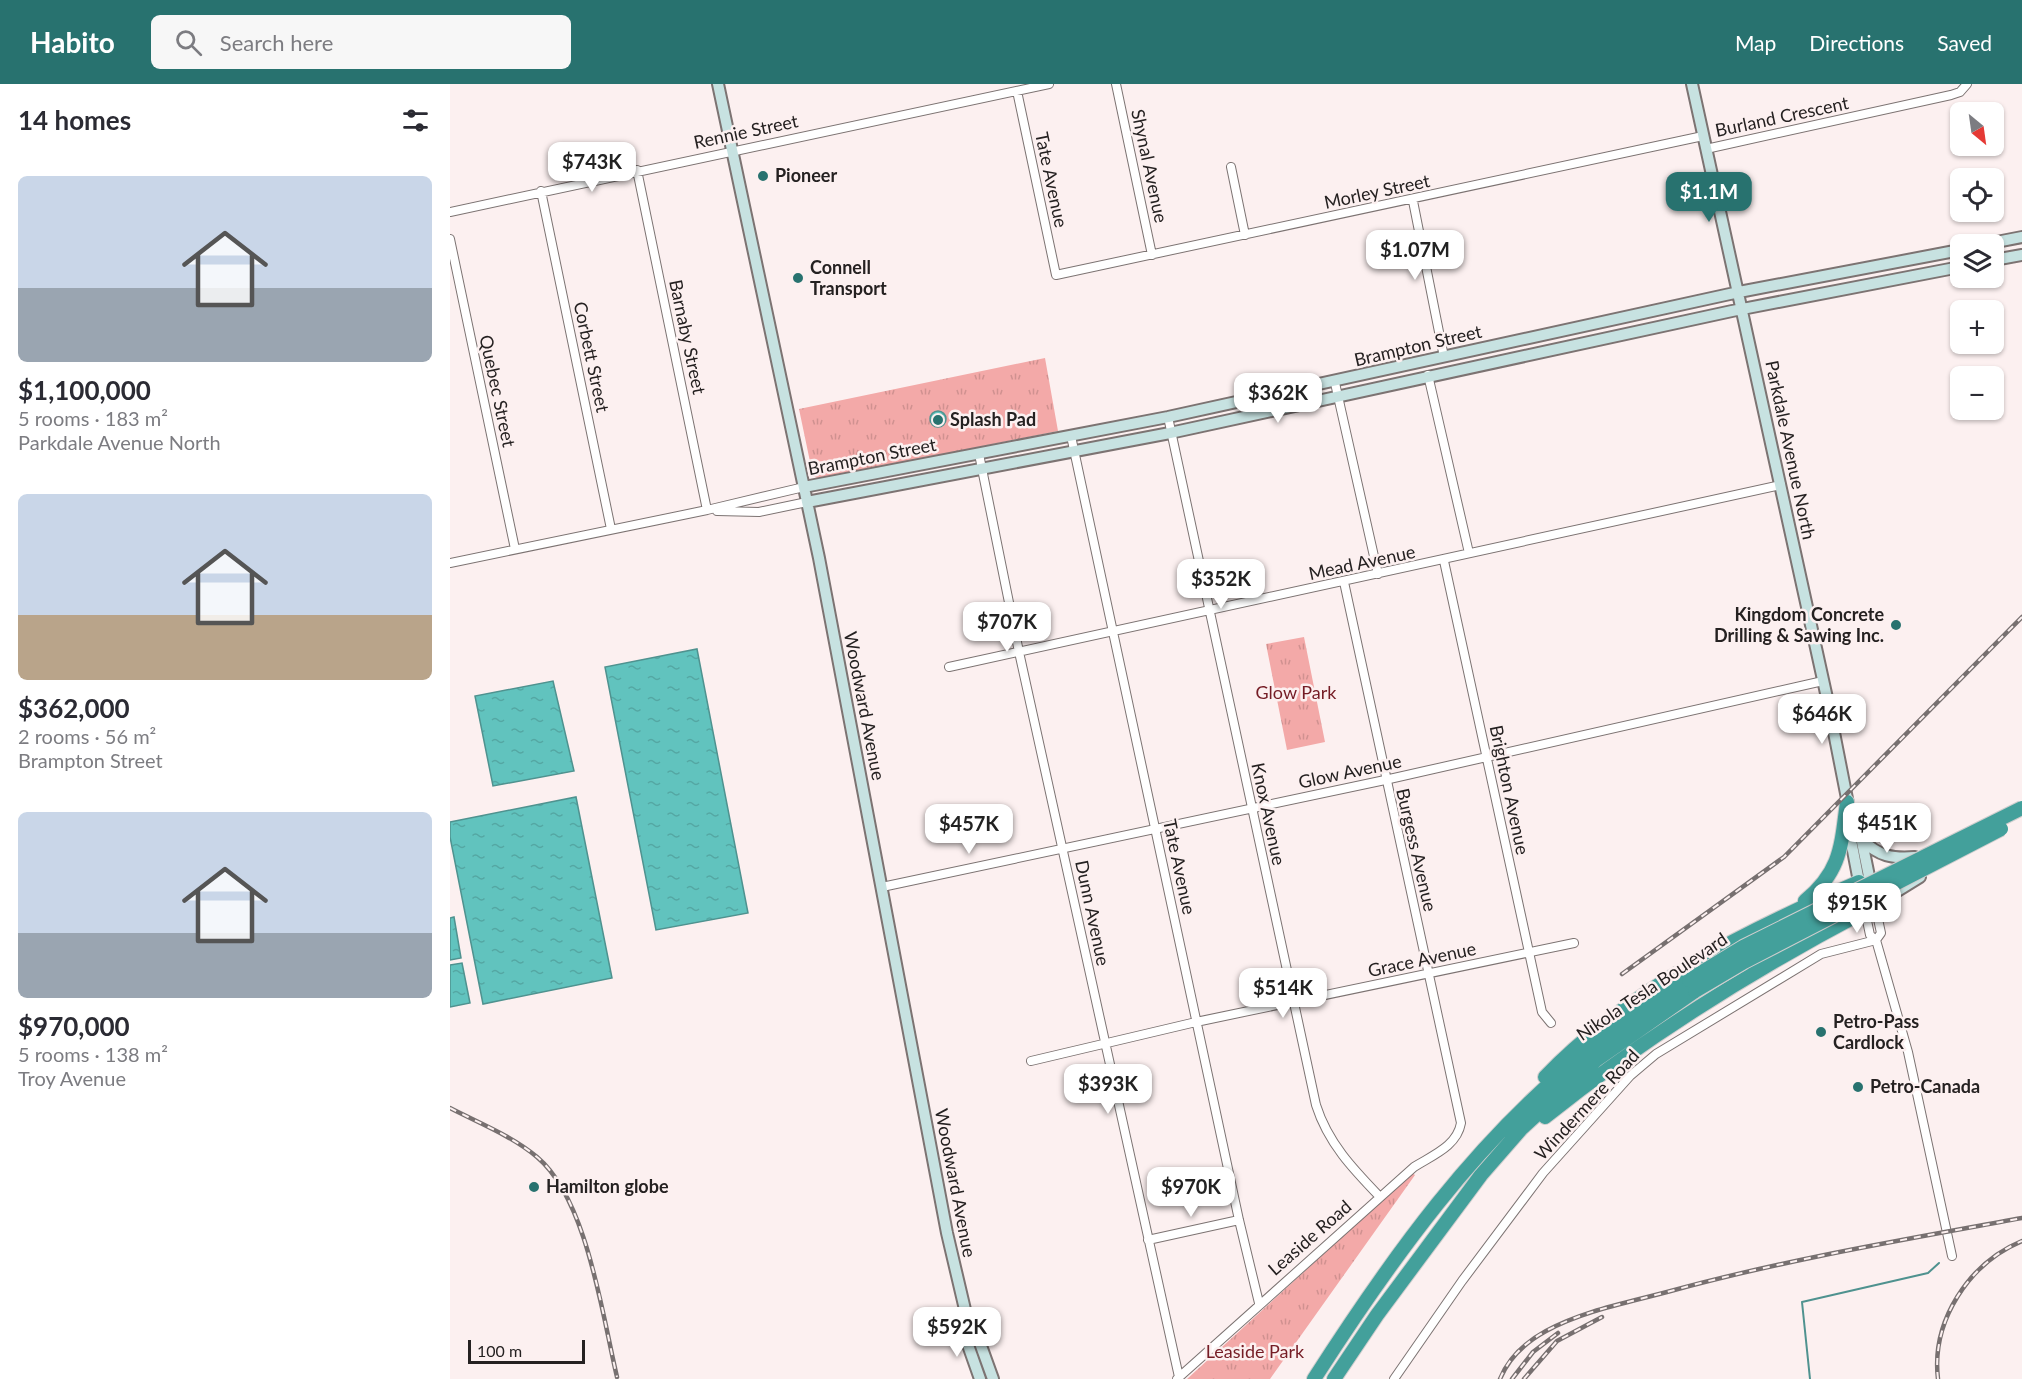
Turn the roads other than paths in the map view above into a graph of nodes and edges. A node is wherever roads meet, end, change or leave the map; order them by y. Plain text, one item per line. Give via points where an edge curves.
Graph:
1 (718, 84) edge
2 (1048, 84) edge
3 (1116, 84) edge
4 (1692, 84) edge
5 (1967, 84) edge
6 (1017, 91) junction
7 (1703, 136) junction
8 (1706, 148) junction
9 (733, 150) junction
10 (1232, 167) dead end
11 (637, 170) junction
12 (541, 191) junction
13 (1413, 201) junction
14 (450, 212) edge
15 (1245, 235) junction
16 (2022, 238) edge
17 (450, 239) edge
18 (2004, 241) edge
19 (1950, 252) edge
20 (1152, 255) junction
21 (2022, 255) edge
22 (2004, 258) edge
23 (1894, 265) junction
24 (1950, 269) edge
25 (1056, 275) joint
26 (1901, 278) junction
27 (1739, 291) junction
28 (1743, 309) junction
29 (1444, 357) junction
30 (1428, 375) junction
31 (1335, 382) junction
32 (1338, 396) junction
33 (1168, 417) junction
34 (1170, 433) junction
35 (1071, 436) junction
36 (1072, 450) junction
37 (979, 454) junction
38 (981, 468) junction
39 (1781, 485) junction
40 (804, 487) junction
41 (807, 502) junction
42 (707, 510) junction
43 (611, 529) junction
44 (515, 549) junction
45 (1469, 553) junction
46 (1444, 561) junction
47 (450, 563) edge
48 (1378, 574) junction
49 (1344, 582) junction
50 (1208, 610) junction
51 (1111, 632) junction
52 (1019, 652) junction
53 (949, 667) dead end
54 (1823, 681) junction
55 (1486, 756) junction
56 (1385, 780) junction
57 (1847, 802) junction
58 (1251, 807) junction
59 (2022, 810) edge
60 (2022, 818) edge
61 (1852, 824) junction
62 (1155, 827) junction
63 (1981, 834) junction
64 (1862, 840) junction
65 (1953, 841) junction
66 (1062, 847) junction
67 (1915, 858) junction
68 (882, 887) junction
69 (1867, 894) junction
70 (1784, 916) junction
71 (1876, 940) junction
72 (1574, 943) dead end
73 (1529, 953) junction
74 (1429, 973) junction
75 (1692, 985) junction
76 (1294, 1004) junction
77 (1196, 1022) junction
78 (1551, 1023) dead end
79 (1106, 1044) junction
80 (1031, 1061) dead end
81 (1461, 1123) joint
82 (1469, 1165) junction
83 (1481, 1175) junction
84 (1380, 1197) junction
85 (1239, 1221) junction
86 (1148, 1240) junction
87 (1952, 1256) dead end
88 (1259, 1303) junction
89 (1377, 1315) junction
90 (971, 1335) junction
91 (1178, 1378) edge
92 (980, 1379) edge
93 (993, 1379) edge
94 (1314, 1379) edge
95 (1334, 1379) edge
96 (1342, 1379) edge
97 (1394, 1379) edge

1 - 9 main road, Woodward Avenue
2 - 6 street, Rennie Street
3 - 20 street, Shynal Avenue
4 - 7 main road, Parkdale Avenue North
5 - 8 street, Burland Crescent via 1951,95
6 - 9 street, Rennie Street
6 - 25 street, Tate Avenue
7 - 8 main road, Parkdale Avenue North
7 - 13 street, Morley Street
8 - 27 main road, Parkdale Avenue North
9 - 11 street, Rennie Street
9 - 40 main road, Woodward Avenue
10 - 15 street
11 - 12 street, Rennie Street
11 - 42 street, Barnaby Street
12 - 14 street, Rennie Street
12 - 43 street, Corbett Street
13 - 15 street, Morley Street
13 - 29 street
15 - 20 street, Morley Street
16 - 18 main road
17 - 44 street, Quebec Street
19 - 23 main road, Brampton Street
20 - 25 street, Morley Street
21 - 22 main road
23 - 26 main road
23 - 27 main road, Brampton Street
24 - 26 main road, Brampton Street
26 - 28 main road, Brampton Street
27 - 28 main road, Parkdale Avenue North
27 - 29 main road, Brampton Street
28 - 30 main road, Brampton Street
28 - 39 main road, Parkdale Avenue North
29 - 31 main road, Brampton Street
30 - 32 main road, Brampton Street
30 - 45 street
31 - 32 street
31 - 33 main road, Brampton Street
32 - 34 main road, Brampton Street
32 - 48 street
33 - 34 street, Knox Avenue
33 - 35 main road, Brampton Street
34 - 36 main road, Brampton Street
34 - 50 street, Knox Avenue
35 - 36 street, Tate Avenue
35 - 37 main road, Brampton Street
36 - 38 main road, Brampton Street
36 - 51 street, Tate Avenue
37 - 38 street, Dunn Avenue
37 - 40 main road, Brampton Street
38 - 41 main road, Brampton Street
38 - 52 street, Dunn Avenue
39 - 45 street, Mead Avenue
39 - 54 main road, Parkdale Avenue North
40 - 41 main road, Woodward Avenue
40 - 42 street, Brampton Street
41 - 42 street, Brampton Street via 759,512
41 - 68 main road, Woodward Avenue
42 - 43 street, Brampton Street
43 - 44 street, Brampton Street
44 - 47 street, Brampton Street
45 - 46 street, Mead Avenue
46 - 48 street, Mead Avenue
46 - 55 street, Brighton Avenue
48 - 49 street, Mead Avenue
49 - 50 street, Mead Avenue
49 - 56 street, Burgess Avenue
50 - 51 street, Mead Avenue
50 - 58 street, Knox Avenue
51 - 52 street, Mead Avenue
51 - 62 street, Tate Avenue
52 - 53 street, Mead Avenue
52 - 66 street, Dunn Avenue
54 - 55 street, Glow Avenue
54 - 57 main road, Parkdale Avenue North
55 - 56 street, Glow Avenue
55 - 73 street, Brighton Avenue
56 - 58 street, Glow Avenue
56 - 74 street, Burgess Avenue
57 - 61 main road, Parkdale Avenue North
57 - 70 highway via 1832,873 1823,886
58 - 62 street, Glow Avenue
58 - 76 street, Knox Avenue
59 - 63 main road
59 - 75 highway, Nikola Tesla Boulevard, bridge via 1743,947
60 - 75 highway, Nikola Tesla Boulevard, bridge
61 - 64 main road, Parkdale Avenue North
61 - 69 main road, Parkdale Avenue North via 1850,835
62 - 66 street, Glow Avenue
62 - 77 street, Tate Avenue
63 - 65 main road
63 - 69 main road via 1960,853
64 - 67 main road via 1888,858
64 - 69 main road, Parkdale Avenue North
65 - 67 main road
65 - 69 main road
66 - 68 street, Glow Avenue
66 - 79 street, Dunn Avenue
67 - 69 main road
68 - 90 main road, Woodward Avenue via 947,1233
69 - 70 highway
69 - 71 street, Parkdale Avenue North via 1870,935
69 - 83 highway via 1813,938 1739,982 1580,1089 1528,1130
70 - 82 highway via 1687,967 1607,1021 1564,1057 1489,1135
71 - 87 street, Parkdale Avenue North via 1908,1052
71 - 97 street, Windermere Road via 1811,959 1656,1054 1630,1076 1543,1173
72 - 73 street, Grace Avenue
73 - 74 street, Grace Avenue
73 - 78 street, Brighton Avenue via 1542,1012
74 - 76 street, Grace Avenue
74 - 81 street, Burgess Avenue
75 - 82 highway, Nikola Tesla Boulevard via 1588,1050
75 - 83 highway, Nikola Tesla Boulevard via 1565,1086
76 - 77 street, Grace Avenue
76 - 84 street, Knox Avenue via 1323,1126 1337,1151
77 - 79 street, Grace Avenue
77 - 85 street, Tate Avenue
79 - 80 street, Grace Avenue
79 - 86 street, Dunn Avenue
81 - 84 street, Leaside Road via 1459,1135 1451,1144 1414,1167
82 - 94 highway, Nikola Tesla Boulevard via 1374,1287
83 - 89 highway, Nikola Tesla Boulevard
84 - 88 street, Leaside Road
85 - 86 street
85 - 88 street, Tate Avenue
86 - 91 street, Dunn Avenue
88 - 91 street, Leaside Road
89 - 95 highway, Nikola Tesla Boulevard
89 - 96 highway
90 - 92 main road, Woodward Avenue via 968,1346
90 - 93 main road, Woodward Avenue via 980,1343

